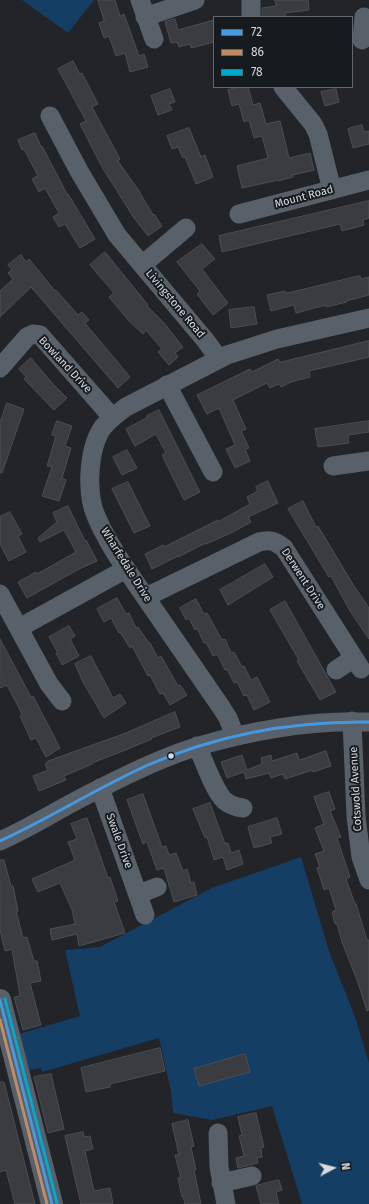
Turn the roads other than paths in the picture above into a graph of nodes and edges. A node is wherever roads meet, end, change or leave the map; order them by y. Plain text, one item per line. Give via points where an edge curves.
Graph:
1 (195, 0) edge
2 (251, 0) edge
3 (142, 8) edge
4 (250, 16) edge
5 (362, 17) edge
6 (154, 39) dead end
7 (362, 40) dead end
8 (285, 88) edge
9 (50, 116) dead end
10 (369, 180) edge
11 (332, 190) junction
12 (238, 214) dead end
13 (186, 228) dead end
14 (142, 265) junction
15 (369, 318) edge
16 (218, 358) junction
17 (0, 368) edge
18 (167, 385) junction
19 (112, 417) junction
20 (369, 461) edge
21 (333, 466) dead end
22 (213, 472) dead end
23 (126, 569) junction
24 (0, 594) edge
25 (146, 597) junction
26 (19, 628) junction
27 (336, 670) dead end
28 (62, 701) dead end
29 (361, 722) edge
30 (236, 736) junction
31 (197, 746) junction
32 (100, 788) junction
33 (243, 808) dead end
34 (0, 841) edge
35 (365, 856) edge
36 (369, 880) edge
37 (157, 887) dead end
38 (139, 894) junction
39 (146, 915) dead end
40 (0, 1000) edge
41 (218, 1133) dead end
42 (252, 1176) dead end
43 (221, 1183) junction
44 (52, 1204) edge
45 (226, 1204) edge

1 - 3 street
2 - 4 street
3 - 6 street
5 - 7 street
8 - 11 street via 318,134
9 - 14 street, Livingstone Road via 100,208 117,235
10 - 11 street, Mount Road
11 - 12 street, Mount Road
13 - 14 street
14 - 16 street, Livingstone Road
15 - 16 street via 277,339
16 - 18 street, Wharfedale Drive
17 - 19 street, Bowland Drive via 27,337 33,334 40,335
18 - 19 street, Wharfedale Drive
18 - 22 street via 209,445
19 - 23 street, Wharfedale Drive via 96,440 90,491 96,516
20 - 21 street
23 - 25 street, Wharfedale Drive
23 - 26 street
24 - 26 street
25 - 27 street, Derwent Drive via 259,542 271,540 284,548 358,664
25 - 30 street, Wharfedale Drive via 221,707
26 - 28 street
29 - 30 street via 310,724
29 - 35 street, Cotswold Avenue via 356,816
30 - 31 street
31 - 32 street
31 - 33 street via 219,795 226,802
32 - 34 street
32 - 38 street, Swale Drive
35 - 36 street, Cotswold Avenue
37 - 38 street
38 - 39 street, Swale Drive
40 - 44 main road
41 - 43 street
42 - 43 street
43 - 45 street

